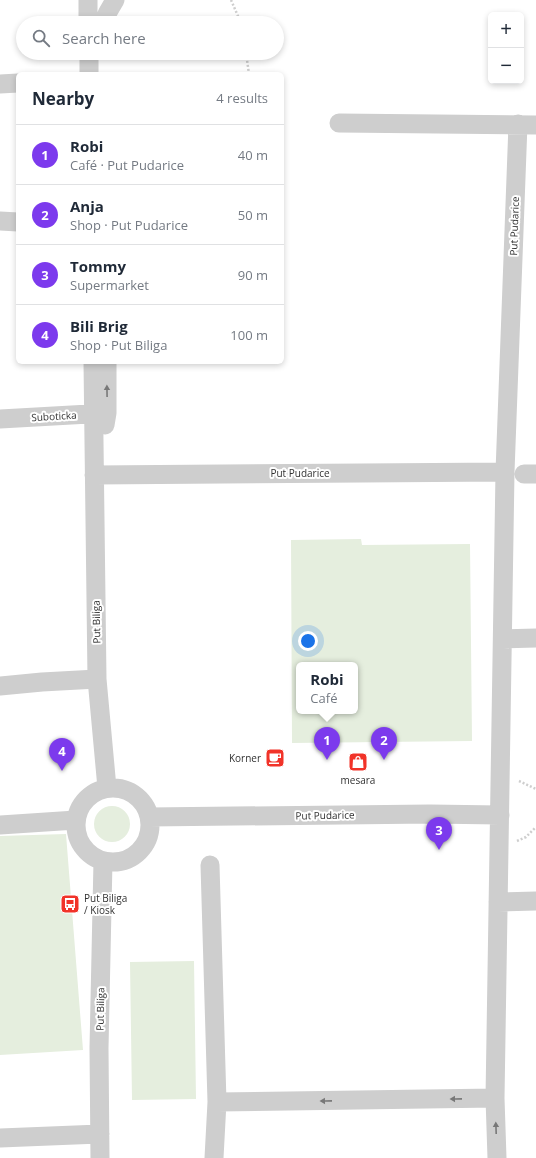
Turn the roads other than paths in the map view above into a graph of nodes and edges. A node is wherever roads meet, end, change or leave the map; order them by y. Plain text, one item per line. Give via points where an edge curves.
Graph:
1 (88, 0) edge
2 (102, 0) edge
3 (115, 0) edge
4 (88, 16) edge
5 (102, 16) edge
6 (106, 16) edge
7 (89, 60) edge
8 (102, 60) edge
9 (89, 72) edge
10 (102, 72) edge
11 (16, 83) edge
12 (0, 84) edge
13 (338, 123) dead end
14 (527, 125) edge
15 (0, 221) edge
16 (16, 222) edge
17 (93, 364) edge
18 (107, 364) edge
19 (100, 414) junction
20 (0, 419) edge
21 (94, 465) junction
22 (505, 472) junction
23 (536, 638) edge
24 (502, 639) junction
25 (97, 679) junction
26 (0, 686) edge
27 (107, 788) junction
28 (500, 815) junction
29 (149, 818) junction
30 (76, 820) junction
31 (0, 825) edge
32 (103, 861) junction
33 (210, 865) dead end
34 (536, 901) edge
35 (498, 902) junction
36 (495, 1098) junction
37 (217, 1102) junction
38 (100, 1134) junction
39 (0, 1138) edge
40 (100, 1158) edge
41 (214, 1158) edge
42 (497, 1158) edge

1 - 4 street
2 - 5 street
3 - 6 street
7 - 9 street
8 - 10 street
11 - 12 street
13 - 14 street
14 - 22 street, Put Pudarice
15 - 16 street
17 - 19 street, Put Biliga
19 -> 18 street, Put Biliga
19 - 20 street, Suboticka
19 - 21 street, Put Biliga
21 - 22 street, Put Pudarice
21 - 25 street, Put Biliga
22 - 24 street, Put Pudarice
23 - 24 street
24 - 28 street, Put Pudarice
25 - 26 street
25 - 27 street, Put Biliga
27 - 29 street via 119,788 139,798 146,807
27 - 30 street via 86,799 79,808
28 - 29 street, Put Pudarice
28 - 35 street, Put Pudarice
29 - 32 street via 147,839 138,852 125,860
30 - 31 street
30 - 32 street via 79,841 85,850
32 - 38 street, Put Biliga
33 - 37 street
34 - 35 street
35 - 36 street, Put Pudarice
36 -> 37 street
42 -> 36 street, Put Pudarice
37 - 41 street
38 - 39 street
38 - 40 street, Put Biliga

